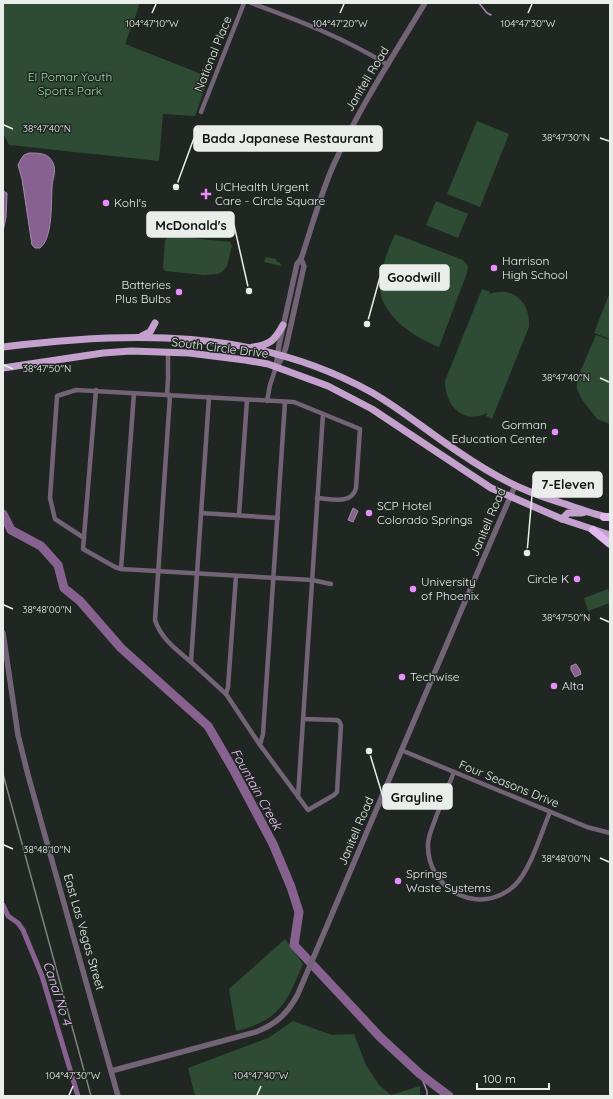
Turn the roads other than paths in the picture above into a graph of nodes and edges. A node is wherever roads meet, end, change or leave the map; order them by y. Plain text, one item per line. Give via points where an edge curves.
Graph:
1 (244, 3) edge
2 (251, 3) edge
3 (425, 3) edge
4 (388, 65) junction
5 (202, 112) dead end
6 (301, 259) junction
7 (283, 325) junction
8 (137, 337) junction
9 (170, 338) junction
10 (3, 347) edge
11 (249, 348) junction
12 (168, 352) junction
13 (280, 356) junction
14 (276, 367) junction
15 (3, 368) edge
16 (96, 390) junction
17 (134, 393) junction
18 (169, 395) junction
19 (209, 398) junction
20 (247, 400) junction
21 (267, 401) junction
22 (285, 402) junction
23 (323, 414) junction
24 (515, 486) junction
25 (510, 497) junction
26 (317, 498) junction
27 (587, 511) junction
28 (201, 513) junction
29 (239, 516) junction
30 (608, 517) edge
31 (278, 518) junction
32 (562, 519) junction
33 (594, 530) junction
34 (610, 535) edge
35 (84, 538) junction
36 (610, 544) edge
37 (122, 569) junction
38 (158, 571) junction
39 (197, 573) junction
40 (236, 576) junction
41 (274, 578) junction
42 (312, 580) junction
43 (331, 584) dead end
44 (3, 633) edge
45 (191, 662) junction
46 (226, 694) junction
47 (303, 719) junction
48 (260, 745) junction
49 (401, 750) junction
50 (454, 772) junction
51 (298, 797) junction
52 (550, 812) junction
53 (610, 833) edge
54 (112, 1071) junction
55 (118, 1096) edge

1 - 5 street, National Place
2 - 4 street via 333,35
3 - 4 street, Janitell Road
4 - 6 street, Janitell Road via 352,126 334,164
6 - 7 street, Janitell Road via 297,264
6 - 13 street, Janitell Road via 304,266
7 - 11 main road via 270,343
7 - 13 street, Janitell Road
8 - 9 main road, South Circle Drive
8 - 9 main road via 150,332 155,323 158,330
8 - 10 main road, South Circle Drive via 87,338
9 - 11 main road, South Circle Drive via 226,343
11 - 13 main road, South Circle Drive
12 - 14 main road, South Circle Drive via 256,361
12 - 15 main road, South Circle Drive via 109,353
12 - 18 street
13 - 14 street, Janitell Road
13 - 24 main road, South Circle Drive via 326,371 372,393 457,452
14 - 21 street, Janitell Road
14 - 25 main road, South Circle Drive via 328,386 372,408 481,482
16 - 17 street
16 - 35 street
16 - 35 street via 76,390 57,396 51,504 55,519
17 - 18 street
17 - 37 street
18 - 19 street
18 - 38 street
19 - 20 street
19 - 28 street
20 - 21 street
20 - 29 street
21 - 22 street
22 - 23 street via 298,404
22 - 31 street
23 - 26 street
23 - 26 street via 360,429 356,488 353,495 347,499
24 - 25 street, Janitell Road
24 - 27 main road, South Circle Drive
25 - 32 main road, South Circle Drive
25 - 49 street, Janitell Road
26 - 42 street
27 - 30 main road, South Circle Drive
27 - 32 main road via 581,514 568,513
28 - 29 street
28 - 39 street
29 - 31 street
31 - 41 street
32 - 33 main road, South Circle Drive
33 - 34 main road, South Circle Drive
33 - 36 highway
35 - 37 street via 83,549
37 - 38 street
38 - 39 street
38 - 45 street via 155,620 172,646
39 - 40 street
39 - 45 street
40 - 41 street
40 - 46 street
41 - 42 street
41 - 48 street via 263,734
42 - 43 street
42 - 47 street
44 - 54 street, East Las Vegas Street via 18,735
45 - 46 street
46 - 48 street
47 - 51 street
47 - 51 street via 336,720 342,725 336,794 308,810
48 - 51 street
49 - 50 street, Four Seasons Drive
49 - 54 street, Janitell Road via 297,996 284,1015 272,1025 246,1035
50 - 52 street, Four Seasons Drive
50 - 52 street via 430,832 428,845 430,861 436,874 445,886 461,896 490,899 514,886 527,867
52 - 53 street, Four Seasons Drive
54 - 55 street, East Las Vegas Street

